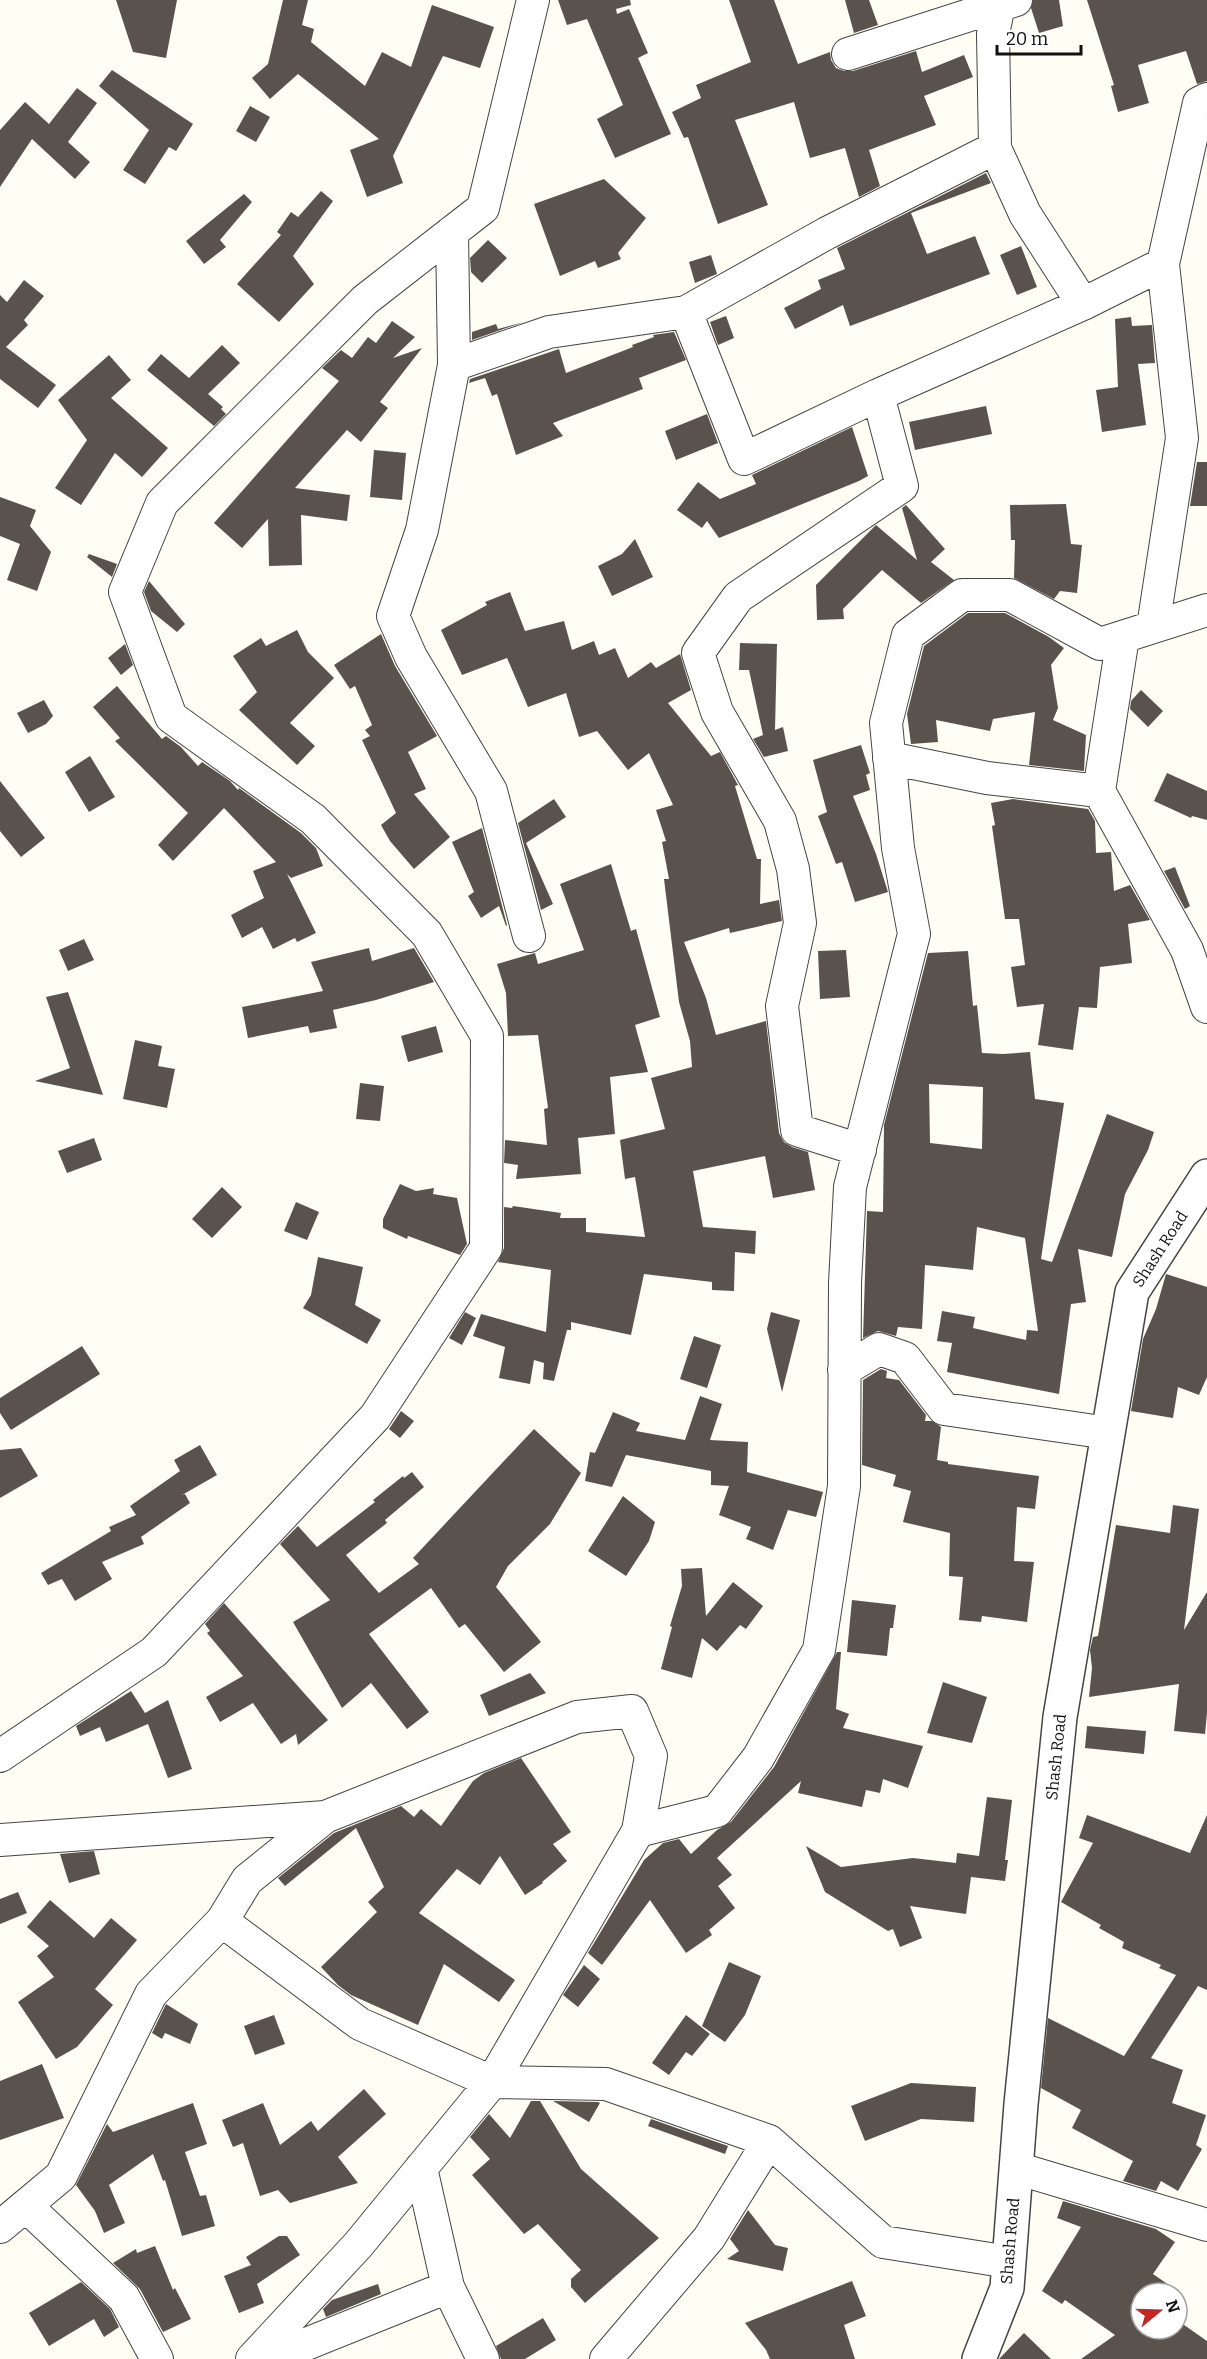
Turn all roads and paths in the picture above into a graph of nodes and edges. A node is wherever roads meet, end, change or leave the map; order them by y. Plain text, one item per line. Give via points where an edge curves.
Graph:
1 (533, 0) edge
2 (1005, 1) edge
3 (848, 54) dead end
4 (1207, 99) edge
5 (995, 148) junction
6 (452, 232) junction
7 (1163, 264) junction
8 (1083, 304) junction
9 (686, 312) junction
10 (454, 365) junction
11 (878, 394) junction
12 (1207, 610) edge
13 (1153, 627) junction
14 (1123, 637) junction
15 (889, 758) junction
16 (1099, 791) junction
17 (529, 936) dead end
18 (1207, 1007) edge
19 (860, 1150) junction
20 (1207, 1176) edge
21 (844, 1370) junction
22 (1108, 1433) junction
23 (0, 1756) edge
24 (325, 1817) junction
25 (638, 1831) junction
26 (0, 1840) edge
27 (222, 1921) junction
28 (492, 2082) junction
29 (770, 2141) junction
30 (422, 2168) junction
31 (1016, 2168) junction
32 (26, 2206) junction
33 (1207, 2225) edge
34 (0, 2227) edge
35 (1009, 2262) junction
36 (448, 2288) junction
37 (157, 2359) edge
38 (252, 2359) edge
39 (269, 2359) edge
40 (483, 2359) edge
41 (606, 2359) edge
42 (979, 2359) edge

1 - 6 street via 483,208
2 - 3 street
2 - 5 street via 993,34
4 - 7 street via 1199,102
5 - 8 street via 1024,214
5 - 9 street via 827,233
6 - 10 street
6 - 23 street via 364,300 162,503 125,592 171,717 313,819 329,835 426,934 487,1036 486,1248 375,1417 154,1652
7 - 8 street
7 - 13 street via 1182,438
8 - 11 street
9 - 10 street via 549,332
9 - 11 street via 744,459
10 - 17 street via 422,530 393,615 411,657 491,790
11 - 19 street via 902,486 738,597 698,653 717,712 780,821 793,869 800,923 782,1006 797,1130
12 - 13 street
13 - 14 street
14 - 15 street via 1100,644 1010,595 962,595 908,634 886,723
14 - 16 street
15 - 16 street via 987,778
15 - 19 street via 898,848 915,934
16 - 18 street via 1187,950
19 - 21 street via 850,1187
20 - 22 street, Shash Road via 1132,1292
21 - 22 street via 879,1349 905,1358 944,1409
21 - 25 street via 844,1485 819,1650 758,1758 717,1811
22 - 31 street, Shash Road via 1060,1717
24 - 25 street via 577,1717 632,1711 651,1756
24 - 26 street
24 - 27 street via 247,1880
25 - 28 street
27 - 28 street via 360,2024
27 - 32 street via 151,1994 61,2176
28 - 29 street via 606,2084
28 - 30 street
29 - 35 street via 883,2242
29 - 41 street via 709,2238
30 - 36 street
30 - 38 street via 358,2245
31 - 33 street
31 - 35 street, Shash Road
32 - 34 street
32 - 37 street via 124,2298
35 - 42 street, Shash Road via 1007,2288
36 - 39 street
36 - 40 street

